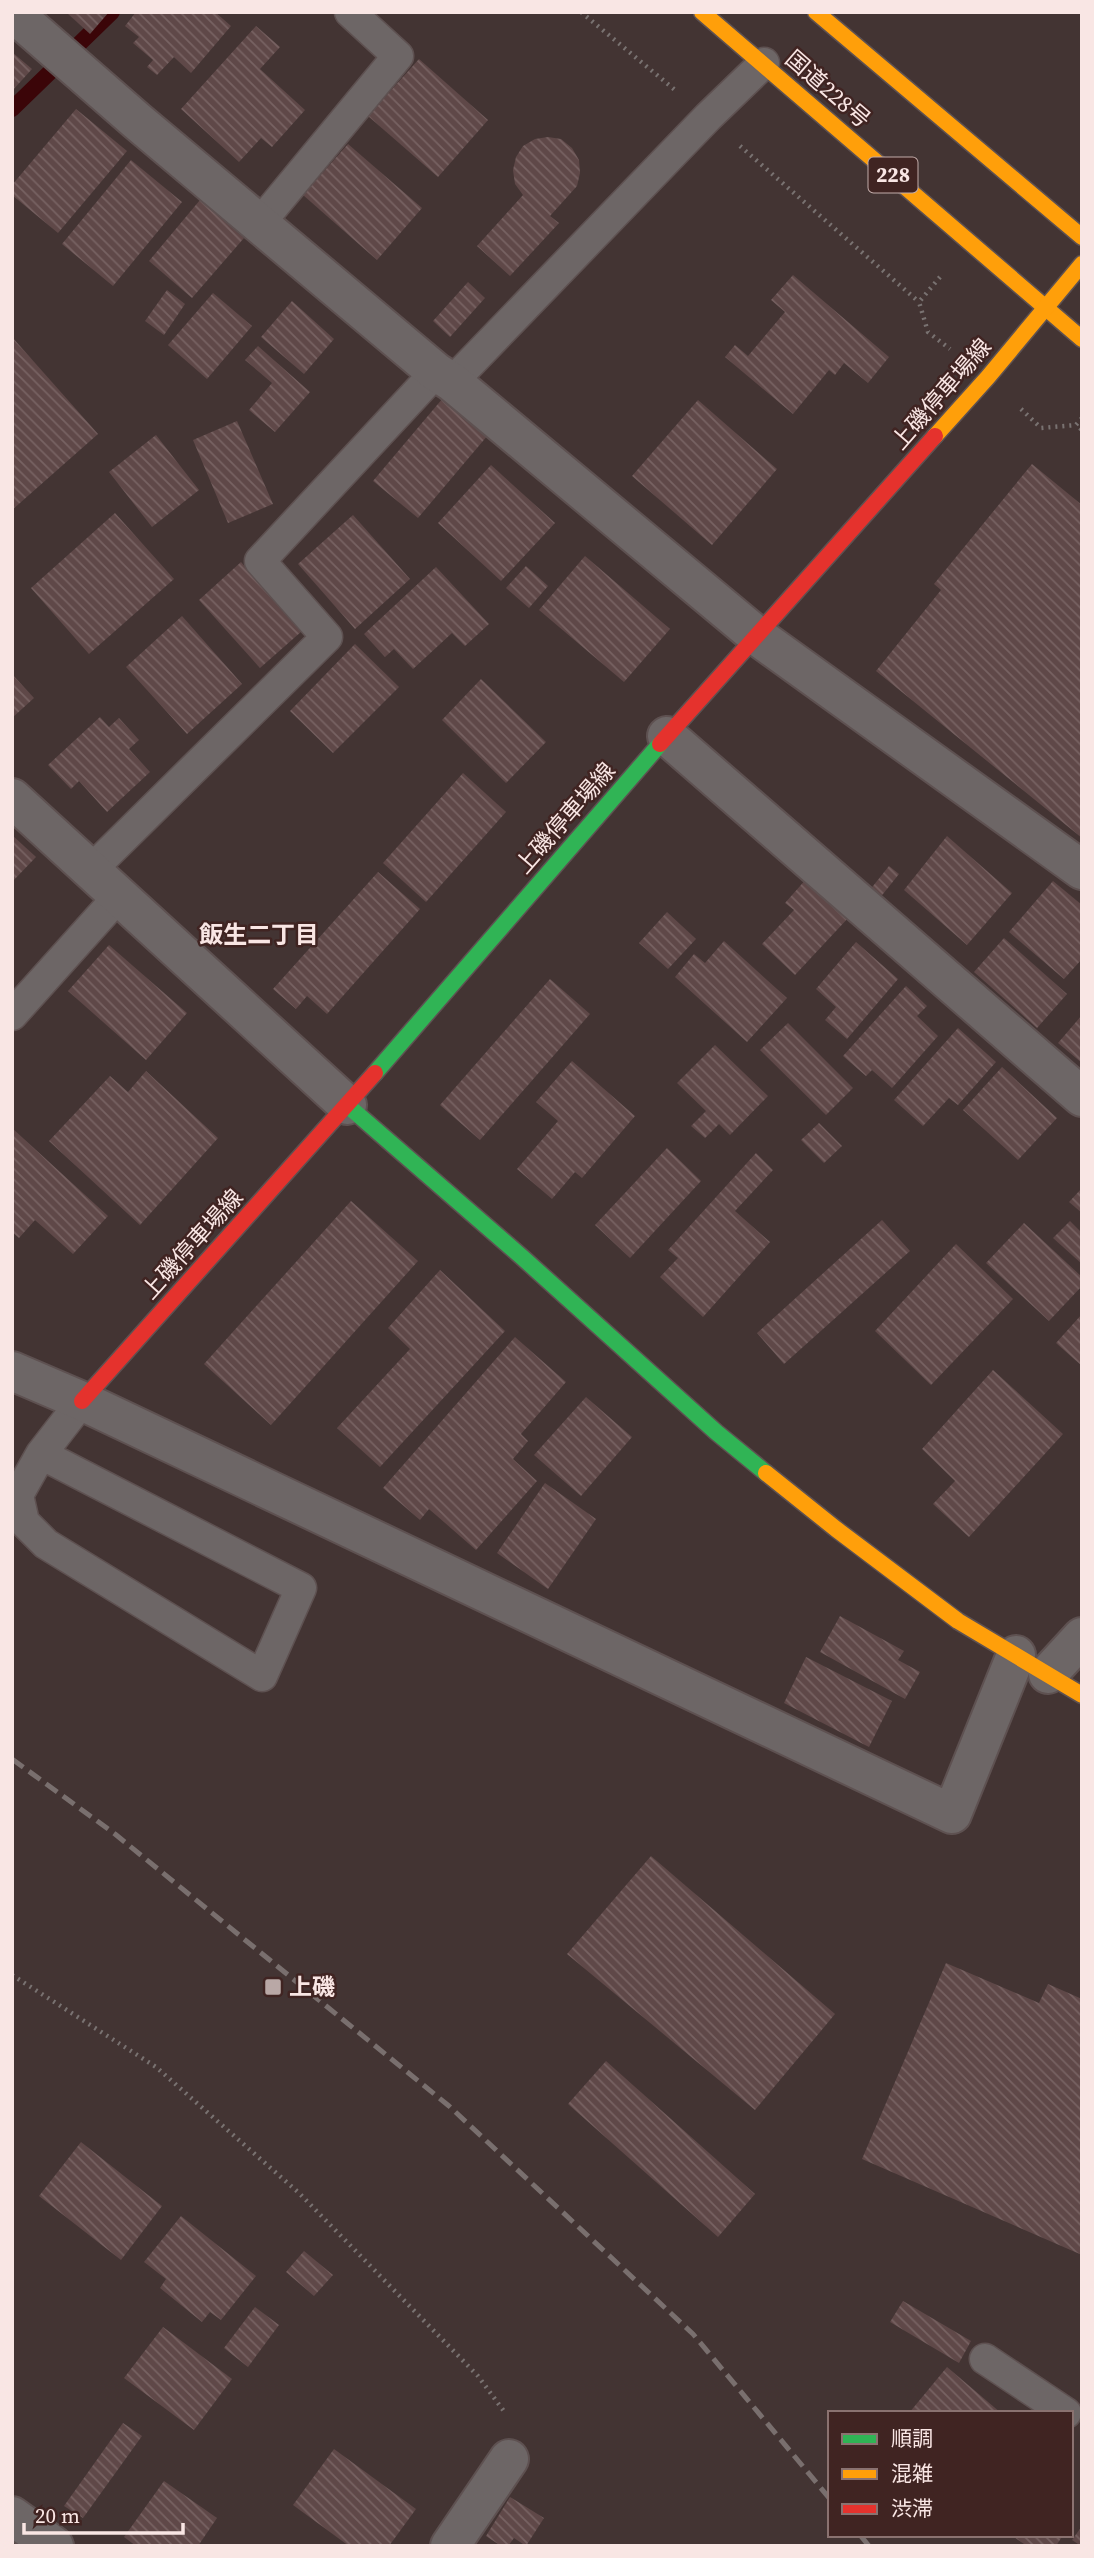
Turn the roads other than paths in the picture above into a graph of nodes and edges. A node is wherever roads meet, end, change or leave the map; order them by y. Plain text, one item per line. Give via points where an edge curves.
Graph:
1 (12, 12) edge
2 (350, 12) edge
3 (702, 12) edge
4 (816, 12) edge
5 (764, 63) junction
6 (259, 224) junction
7 (1082, 237) edge
8 (1082, 264) edge
9 (1046, 306) junction
10 (1082, 339) edge
11 (444, 377) junction
12 (757, 636) junction
13 (667, 736) junction
14 (12, 798) edge
15 (1082, 870) edge
16 (90, 872) junction
17 (118, 897) junction
18 (12, 1015) edge
19 (1082, 1097) edge
20 (347, 1105) junction
21 (12, 1371) edge
22 (82, 1401) junction
23 (41, 1454) junction
24 (1082, 1637) edge
25 (1032, 1664) junction
26 (1082, 1695) edge
27 (985, 2359) dead end
28 (1063, 2411) edge
29 (509, 2459) road end
30 (12, 2516) edge
31 (54, 2546) edge
32 (450, 2546) edge

1 - 6 street
2 - 6 lane via 398,56
3 - 5 main road, 国道228号 / 228
4 - 7 main road
5 - 9 main road, 国道228号 / 228
5 - 11 lane
6 - 11 street
8 - 9 main road, 上磯停車場線
9 - 10 main road, 国道228号 / 228
9 - 12 main road, 上磯停車場線
11 - 12 street
11 - 16 lane via 260,561 327,637
12 - 13 main road, 上磯停車場線
12 - 15 street
13 - 19 street
13 - 20 main road, 上磯停車場線
14 - 16 street
16 - 17 street
17 - 18 lane
17 - 20 street
20 - 22 main road, 上磯停車場線
20 - 25 main road via 716,1432 947,1612
21 - 22 street
22 - 23 lane
22 - 25 street via 953,1815
23 - 23 lane via 301,1588 262,1676 46,1544 24,1522 18,1495
24 - 25 street
25 - 26 main road
27 - 28 lane
29 - 32 street
30 - 31 street

